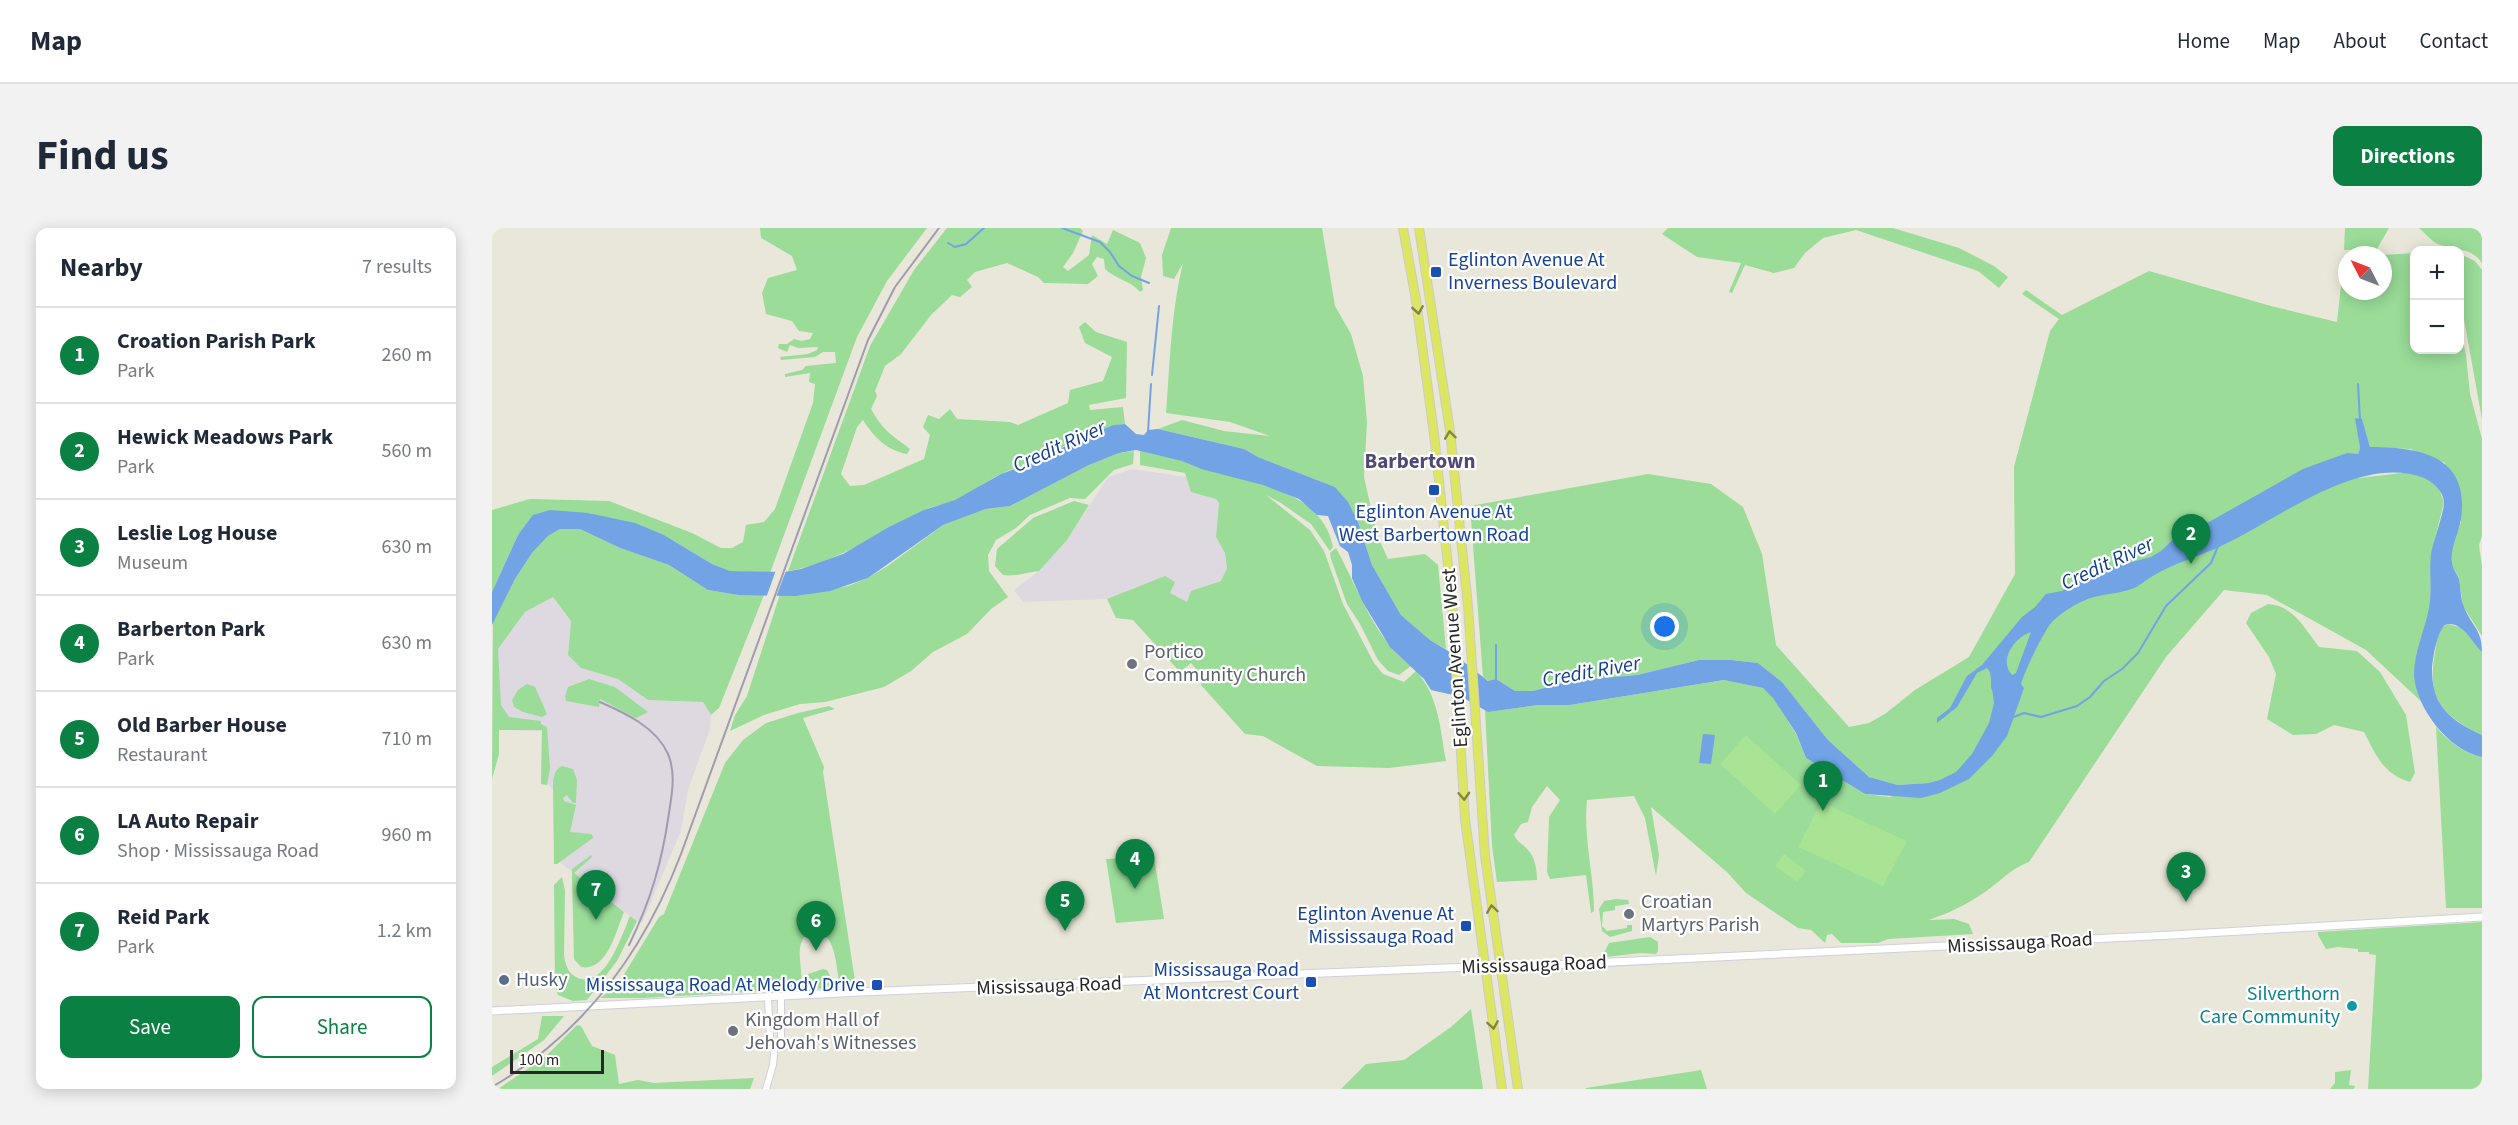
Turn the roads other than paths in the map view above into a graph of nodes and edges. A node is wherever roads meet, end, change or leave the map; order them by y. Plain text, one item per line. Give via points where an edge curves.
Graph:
1 (1403, 228) edge
2 (1419, 228) edge
3 (2482, 917) edge
4 (1484, 967) junction
5 (1500, 967) junction
6 (768, 998) junction
7 (781, 998) junction
8 (492, 1011) edge
9 (775, 1045) junction
10 (766, 1089) edge
11 (1502, 1089) edge
12 (1518, 1089) edge

1 -> 4 main road, Eglinton Avenue West via 1428,382 1452,603 1465,819
5 -> 2 main road, Eglinton Avenue West via 1485,856 1468,606 1450,431
3 - 5 main road, Mississauga Road
4 - 5 main road, Mississauga Road
4 - 7 main road, Mississauga Road
4 -> 11 main road, Eglinton Avenue West
5 - 12 main road, Eglinton Avenue West
6 - 7 main road, Mississauga Road
6 - 8 main road, Mississauga Road
6 - 9 street via 770,1038
7 - 9 street via 781,1040
9 - 10 street

